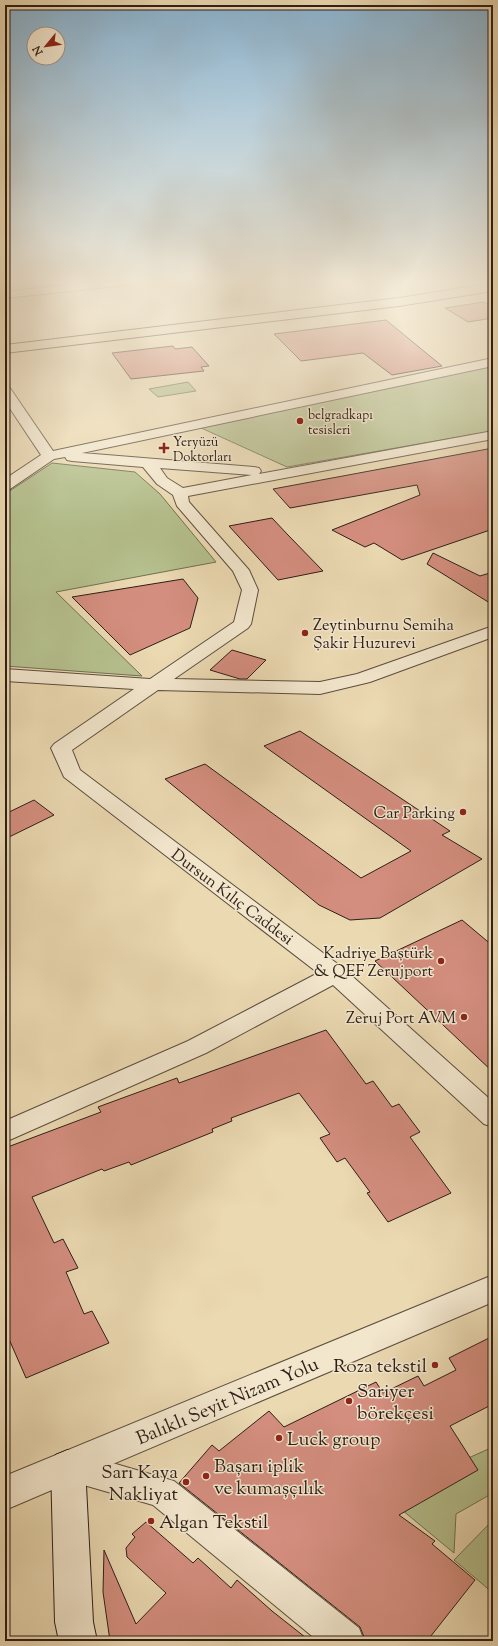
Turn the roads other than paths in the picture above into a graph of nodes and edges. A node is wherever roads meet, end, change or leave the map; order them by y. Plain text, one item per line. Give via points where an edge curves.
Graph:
1 (493, 362) edge
2 (5, 391) edge
3 (493, 435) edge
4 (49, 456) junction
5 (148, 463) junction
6 (281, 473) junction
7 (5, 486) edge
8 (180, 493) junction
9 (493, 631) edge
10 (5, 675) edge
11 (152, 684) junction
12 (335, 974) junction
13 (493, 1117) edge
14 (5, 1132) edge
15 (493, 1288) edge
16 (68, 1466) junction
17 (5, 1493) edge
18 (78, 1641) edge
19 (346, 1641) edge

1 - 4 street
2 - 4 street
3 - 6 street
4 - 5 street
4 - 7 street
5 - 6 street
5 - 8 street via 162,481
6 - 8 street
8 - 11 street via 182,503 241,570 250,590 242,624
9 - 11 street via 363,678 320,688
10 - 11 street
11 - 12 street, Dursun Kılıç Caddesi via 61,748 71,774
12 - 13 street, Dursun Kılıç Caddesi
12 - 14 street via 197,1047
15 - 16 street, Balıklı Seyit Nizam Yolu
16 - 17 street, Balıklı Seyit Nizam Yolu
16 - 18 street via 74,1622
16 - 19 street via 162,1492

